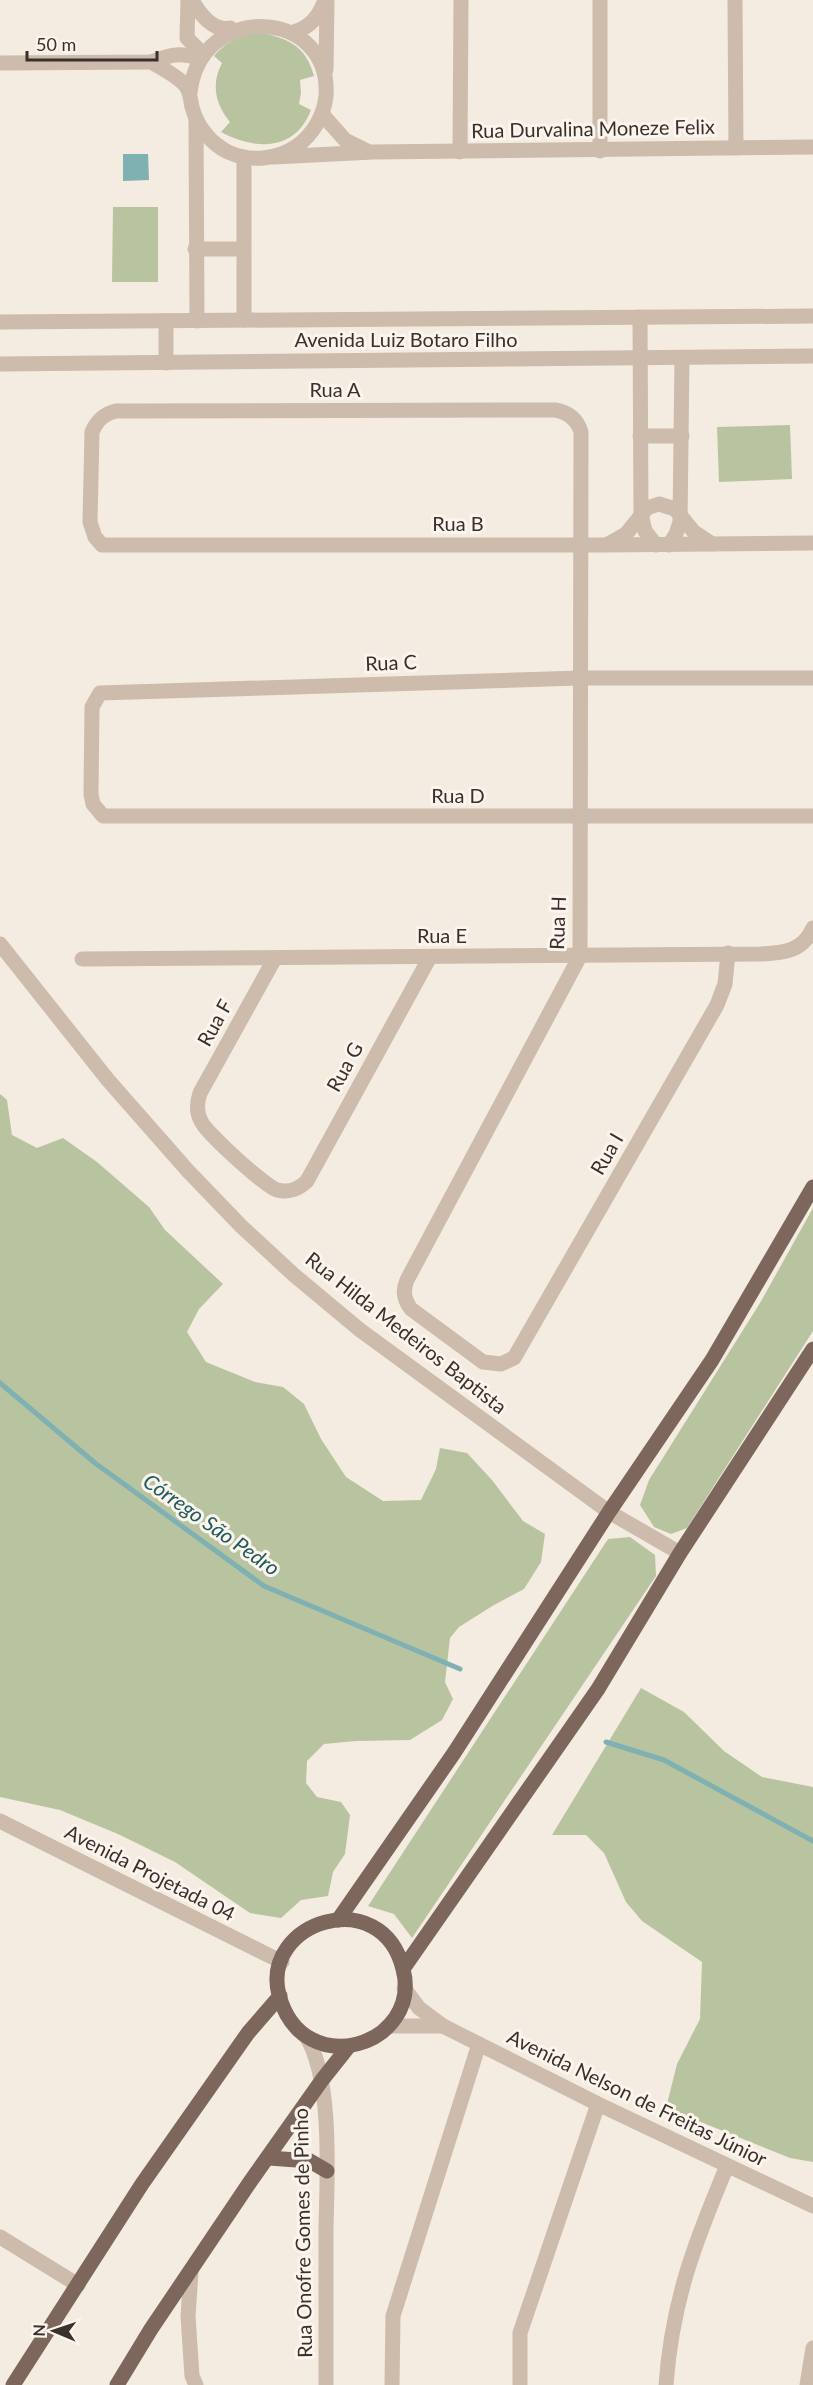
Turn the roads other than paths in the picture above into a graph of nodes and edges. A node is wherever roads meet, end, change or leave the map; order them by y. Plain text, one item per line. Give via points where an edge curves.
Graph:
1 (190, 0) edge
2 (326, 0) edge
3 (461, 0) edge
4 (600, 0) edge
5 (735, 0) edge
6 (230, 28) junction
7 (294, 32) junction
8 (200, 55) junction
9 (151, 62) junction
10 (0, 63) edge
11 (326, 88) junction
12 (190, 93) junction
13 (322, 114) junction
14 (196, 119) junction
15 (813, 147) edge
16 (736, 148) junction
17 (600, 151) junction
18 (373, 152) junction
19 (460, 152) junction
20 (244, 157) junction
21 (274, 157) junction
22 (195, 249) junction
23 (242, 249) junction
24 (813, 316) edge
25 (640, 317) junction
26 (166, 321) junction
27 (196, 321) junction
28 (244, 321) junction
29 (0, 322) edge
30 (813, 356) edge
31 (682, 358) junction
32 (640, 359) junction
33 (166, 363) junction
34 (0, 364) edge
35 (640, 436) junction
36 (682, 436) junction
37 (640, 514) junction
38 (681, 515) junction
39 (813, 543) edge
40 (712, 544) junction
41 (102, 545) joint
42 (581, 545) junction
43 (662, 545) junction
44 (605, 546) junction
45 (580, 678) junction
46 (813, 678) edge
47 (103, 816) joint
48 (813, 816) edge
49 (580, 817) junction
50 (813, 927) edge
51 (0, 944) edge
52 (728, 953) junction
53 (580, 956) junction
54 (430, 957) junction
55 (275, 958) junction
56 (82, 959) dead end
57 (198, 1110) joint
58 (813, 1186) edge
59 (404, 1295) joint
60 (813, 1348) edge
61 (609, 1512) junction
62 (680, 1553) junction
63 (0, 1821) edge
64 (338, 1920) junction
65 (282, 1962) junction
66 (403, 1969) junction
67 (404, 1988) junction
68 (280, 1996) junction
69 (388, 2026) junction
70 (443, 2026) junction
71 (306, 2036) junction
72 (479, 2044) junction
73 (349, 2046) junction
74 (322, 2080) junction
75 (598, 2104) junction
76 (269, 2158) junction
77 (727, 2166) junction
78 (327, 2171) junction
79 (813, 2206) edge
80 (0, 2237) edge
81 (191, 2272) junction
82 (78, 2284) junction
83 (813, 2348) edge
84 (13, 2385) edge
85 (117, 2385) edge
86 (196, 2385) edge
87 (326, 2385) edge
88 (392, 2385) edge
89 (520, 2385) edge
90 (666, 2385) edge
91 (807, 2385) edge

1 - 6 street via 210,22
1 - 8 street via 187,38
2 - 7 street via 312,23
2 - 11 street
3 - 19 street
4 - 17 street
5 - 16 street
6 - 7 street via 249,22 269,22
6 - 8 street via 212,39
7 - 11 street via 320,62
8 - 9 street via 183,53
8 - 12 street
9 - 10 street
9 - 12 street via 185,85
11 - 13 street
12 - 14 street
13 - 18 street, Rua Durvalina Moneze Felix via 345,140
13 - 21 street via 308,137
14 - 20 street via 219,146
14 - 22 street
15 - 16 street, Rua Durvalina Moneze Felix
16 - 17 street, Rua Durvalina Moneze Felix
17 - 19 street, Rua Durvalina Moneze Felix
18 - 19 street, Rua Durvalina Moneze Felix
18 - 21 street, Rua Durvalina Moneze Felix
20 - 21 street
20 - 23 street
22 - 23 street
22 - 27 street
23 - 28 street
24 - 25 street, Avenida Luiz Botaro Filho
25 - 28 street, Avenida Luiz Botaro Filho
25 - 32 street
26 - 27 street, Avenida Luiz Botaro Filho
26 - 29 street, Avenida Luiz Botaro Filho
26 - 33 street
27 - 28 street, Avenida Luiz Botaro Filho
30 - 31 street, Avenida Luiz Botaro Filho
31 - 32 street, Avenida Luiz Botaro Filho
31 - 36 street
32 - 33 street, Avenida Luiz Botaro Filho
32 - 35 street
33 - 34 street, Avenida Luiz Botaro Filho
35 - 36 street
35 - 37 street
36 - 38 street
37 - 38 street via 659,504
37 - 43 street via 645,531
37 - 44 street via 626,534
38 - 40 street via 694,532
38 - 43 street via 676,534
39 - 40 street, Rua B
40 - 43 street, Rua B
41 - 42 street, Rua B
41 - 42 street, Rua A via 90,522 91,437 99,419 112,412 555,410 571,417 581,432
42 - 44 street, Rua B
42 - 45 street, Rua H
43 - 44 street, Rua B
45 - 46 street, Rua C
45 - 47 street, Rua C via 100,693 92,707 91,794 93,804
45 - 49 street, Rua H
47 - 49 street, Rua D
48 - 49 street, Rua D
49 - 53 street, Rua H
50 - 52 street, Rua E via 805,942 783,953
51 - 61 street, Rua Hilda Medeiros Baptista via 108,1080 241,1226 360,1330
52 - 53 street, Rua E
52 - 59 street, Rua I via 725,984 717,1005 514,1358 501,1364 483,1362 411,1309
53 - 54 street, Rua E
53 - 59 street, Rua H via 407,1280
54 - 55 street, Rua E
54 - 57 street, Rua G via 307,1181 299,1187 280,1191 267,1185 203,1126
55 - 56 street, Rua E
55 - 57 street, Rua F via 200,1093
58 - 61 main road via 712,1360
60 - 62 main road
61 - 62 street, Rua Hilda Medeiros Baptista
61 - 64 main road via 454,1753
62 - 66 main road via 597,1689
63 - 65 street, Avenida Projetada 04
64 - 65 main road via 309,1928 295,1940
64 - 66 main road via 361,1922 377,1930 390,1942
65 - 68 main road
66 - 67 main road
67 - 69 main road via 398,2011
67 - 70 street, Avenida Nelson de Freitas Júnior via 419,2008
68 - 71 main road via 292,2024
68 - 82 main road via 248,2033 142,2184
69 - 70 street, Avenida Nelson de Freitas Júnior
69 - 73 main road via 374,2038
70 - 72 street, Avenida Nelson de Freitas Júnior
71 - 73 main road via 322,2044
71 - 74 street, Rua Onofre Gomes de Pinho
72 - 75 street, Avenida Nelson de Freitas Júnior
72 - 88 street via 393,2316
73 - 74 main road
74 - 76 main road
74 - 78 street, Rua Onofre Gomes de Pinho
75 - 77 street, Avenida Nelson de Freitas Júnior
75 - 89 street via 520,2333
76 - 78 main road via 310,2162
76 - 81 main road
77 - 79 street, Avenida Nelson de Freitas Júnior
77 - 90 street via 695,2243 679,2295
78 - 87 street, Rua Onofre Gomes de Pinho
80 - 82 street
81 - 85 main road
81 - 86 street via 189,2316 192,2376
82 - 84 main road
83 - 91 street

